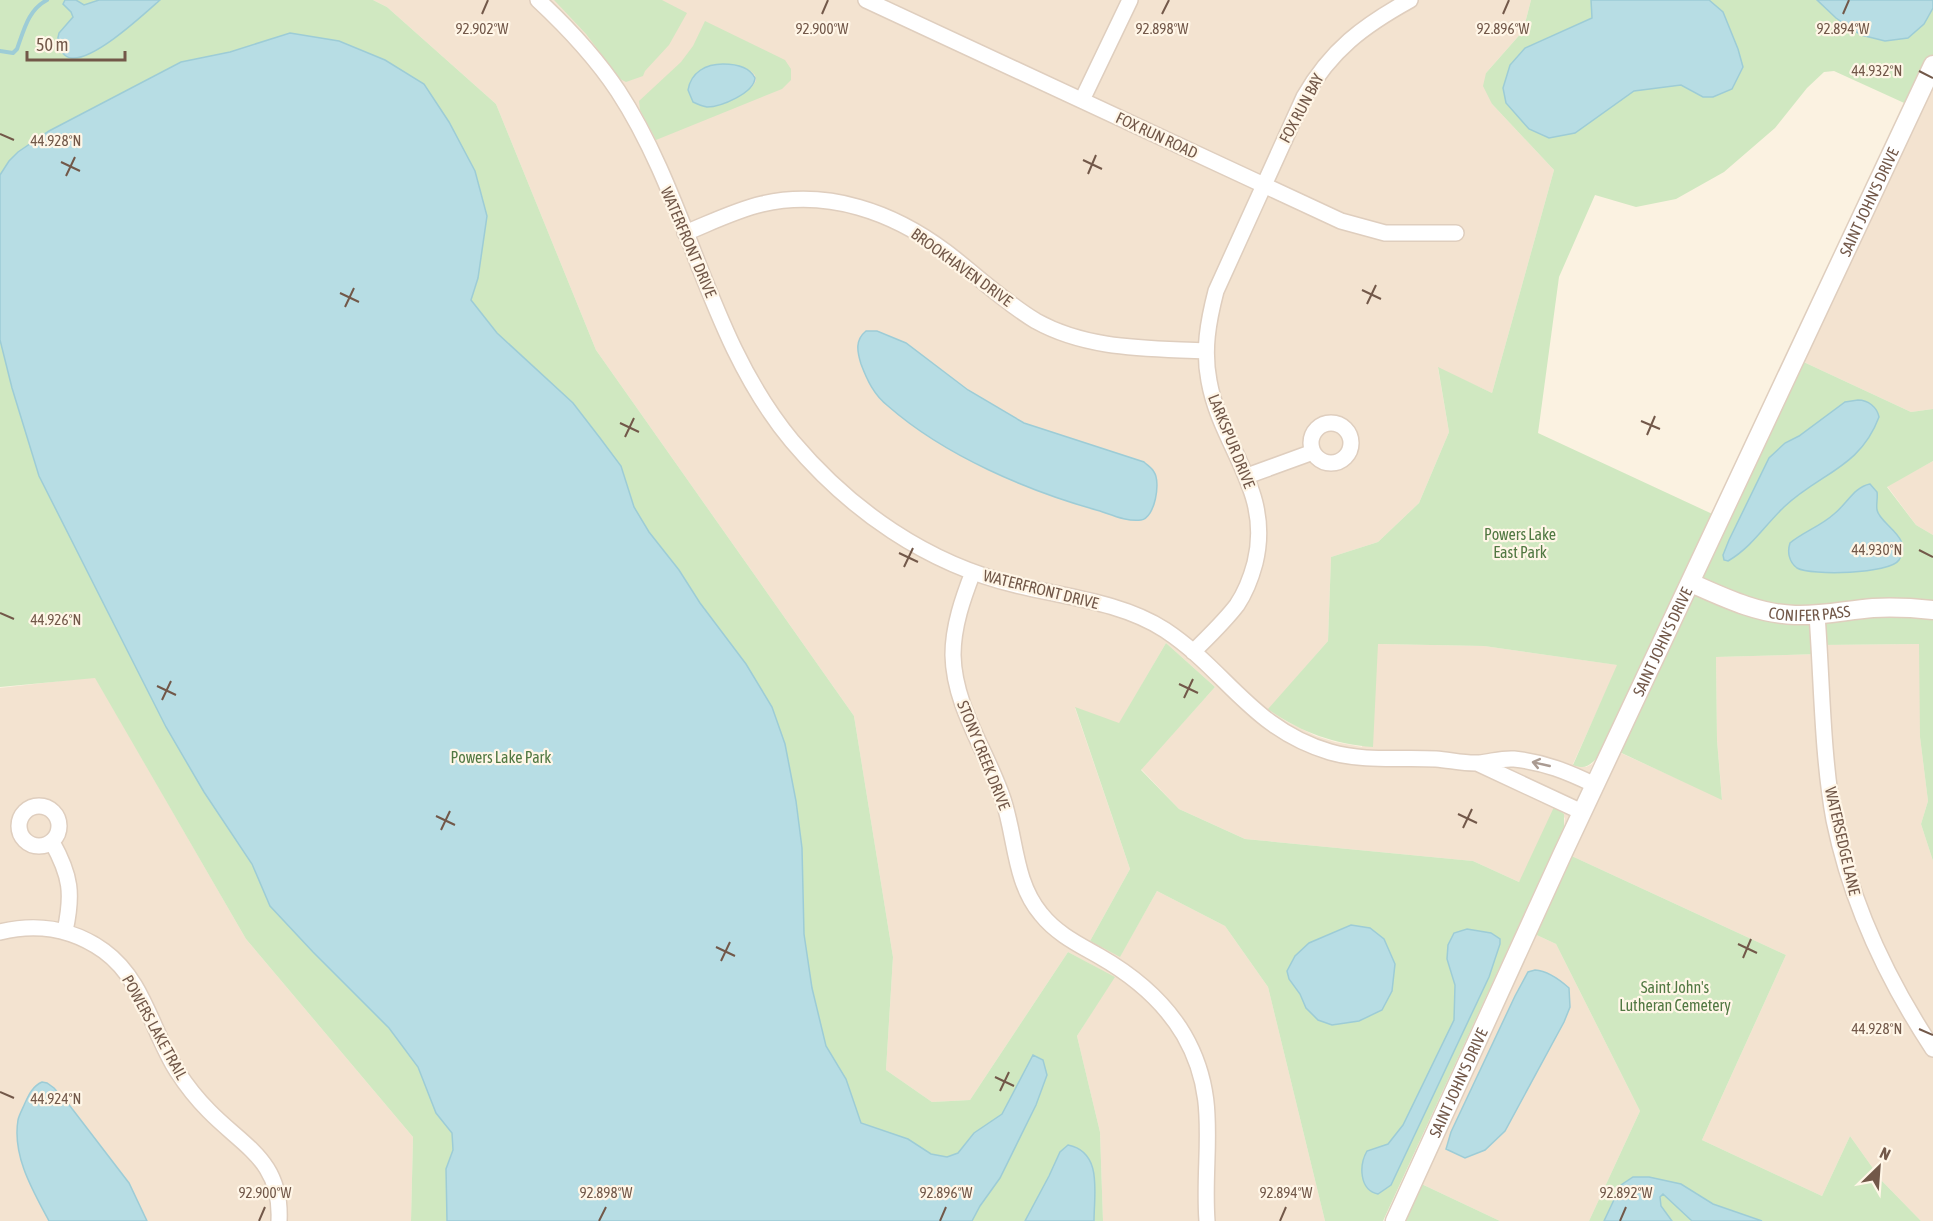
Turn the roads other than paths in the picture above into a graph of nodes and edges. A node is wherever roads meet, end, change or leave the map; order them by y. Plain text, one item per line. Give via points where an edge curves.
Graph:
1 (538, 0) edge
2 (866, 0) edge
3 (1130, 0) edge
4 (1410, 0) edge
5 (894, 6) edge
6 (1933, 65) edge
7 (1082, 100) junction
8 (1264, 184) junction
9 (685, 233) junction
10 (1456, 233) dead end
11 (1205, 351) junction
12 (1313, 452) dead end
13 (1247, 477) junction
14 (973, 572) junction
15 (1691, 583) junction
16 (1933, 610) edge
17 (1817, 615) junction
18 (1193, 652) junction
19 (1477, 763) junction
20 (1595, 784) junction
21 (1582, 812) junction
22 (52, 842) dead end
23 (65, 931) junction
24 (0, 932) edge
25 (1933, 1049) edge
26 (279, 1221) edge
27 (1208, 1221) edge
28 (1395, 1221) edge

1 - 9 street, WATERFRONT DRIVE via 618,91 656,162
2 - 5 street, FOX RUN ROAD
3 - 7 street
4 - 8 street, FOX RUN BAY via 1351,38 1316,75
5 - 7 street, FOX RUN ROAD
6 - 15 street, SAINT JOHN'S DRIVE
7 - 8 street, FOX RUN ROAD
8 - 10 street, FOX RUN ROAD via 1360,227 1385,233
8 - 11 street, LARKSPUR DRIVE via 1216,291
9 - 11 street, BROOKHAVEN DRIVE via 761,204 833,201 868,209 924,236 1036,321 1062,332 1117,347
9 - 14 street, WATERFRONT DRIVE via 733,349 771,415 792,440 844,495 874,519 930,554
11 - 13 street, LARKSPUR DRIVE via 1216,409
12 - 13 street
13 - 18 street, LARKSPUR DRIVE via 1258,521 1259,547 1251,576 1238,604
14 - 18 street, WATERFRONT DRIVE via 1124,611 1165,630
14 - 27 street, STONY CREEK DRIVE via 955,628 955,678 961,702 1003,800 1021,877 1035,905 1056,930 1138,982 1156,997 1184,1036 1202,1076 1207,1099
15 - 17 street, CONIFER PASS via 1755,609
15 - 20 street, SAINT JOHN'S DRIVE
16 - 17 street, CONIFER PASS via 1875,608
17 - 25 street, WATERSEDGE LANE via 1828,778 1843,857 1881,960
18 - 19 street, WATERFRONT DRIVE via 1261,717 1308,744 1352,757
20 -> 19 street, WATERFRONT DRIVE via 1539,763 1509,758
19 - 21 street, WATERFRONT DRIVE
20 - 21 street, SAINT JOHN'S DRIVE
21 - 28 street, SAINT JOHN'S DRIVE
22 - 23 street via 69,885 71,903
23 - 24 street, POWERS LAKE TRAIL via 26,928
23 - 26 street, POWERS LAKE TRAIL via 105,952 133,981 165,1050 192,1092 268,1169 276,1191

